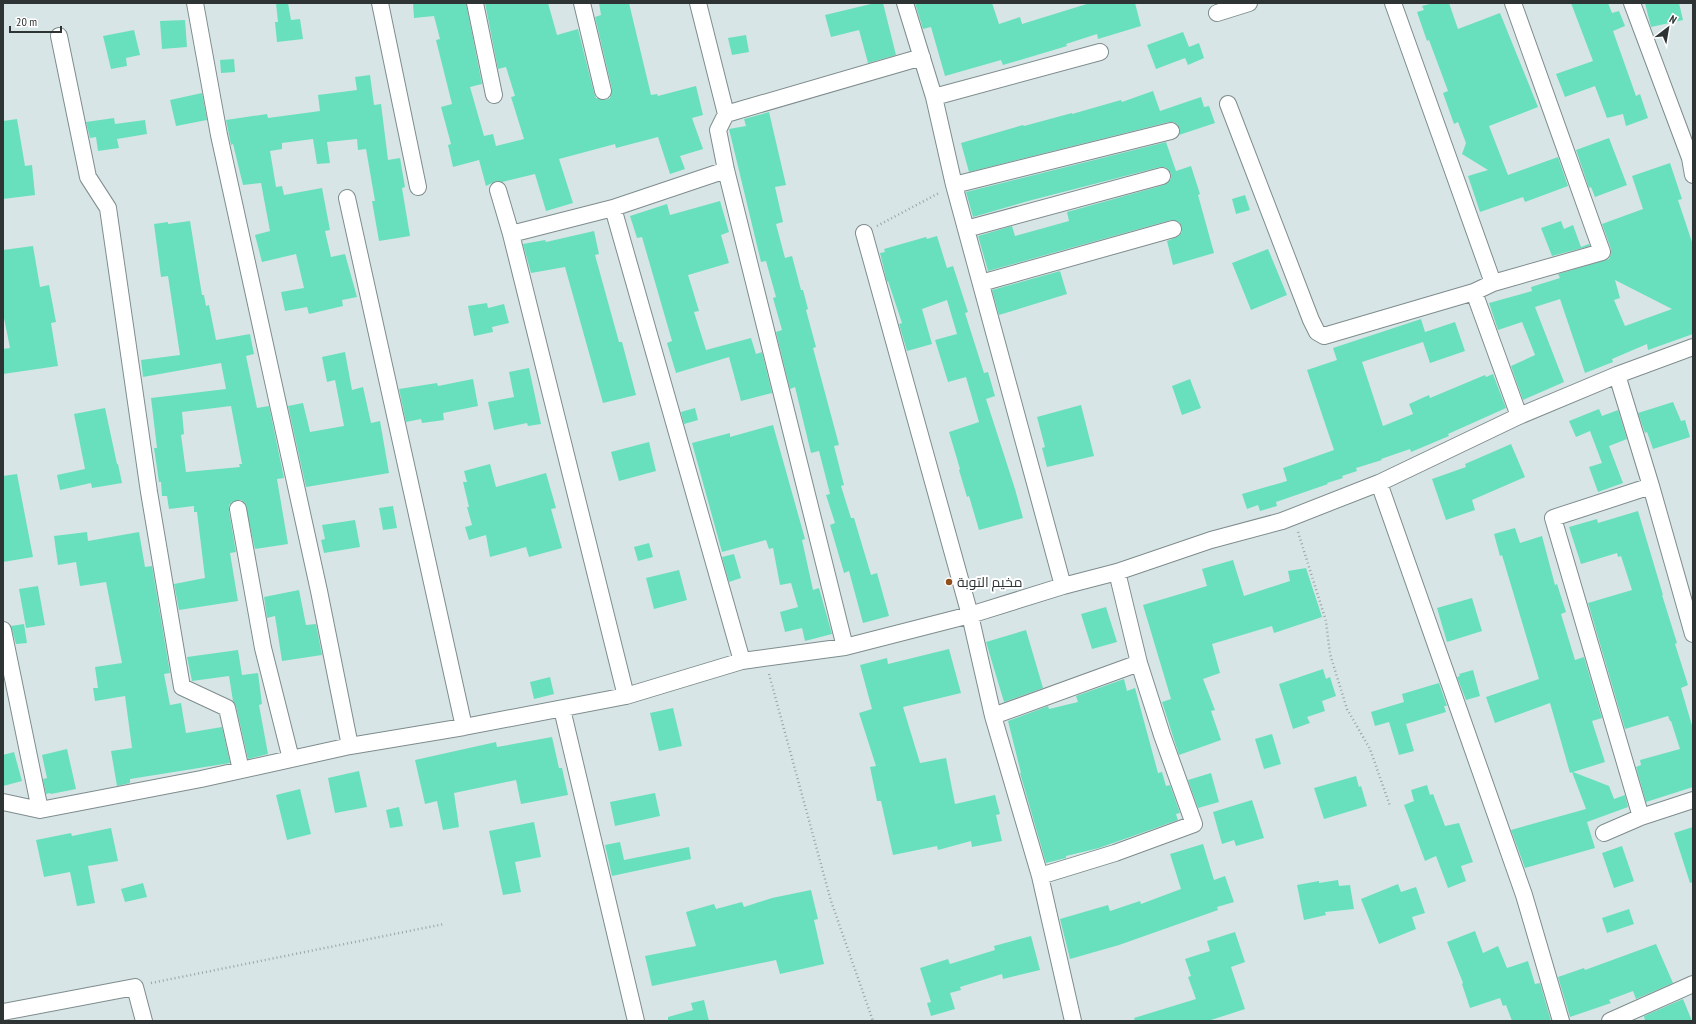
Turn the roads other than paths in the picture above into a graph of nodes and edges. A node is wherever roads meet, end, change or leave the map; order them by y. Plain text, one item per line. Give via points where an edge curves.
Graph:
1 (195, 3) edge
2 (380, 3) edge
3 (475, 3) edge
4 (582, 3) edge
5 (698, 3) edge
6 (905, 3) edge
7 (1249, 3) edge
8 (1393, 3) edge
9 (1513, 3) edge
10 (1632, 3) edge
11 (1217, 13) dead end
12 (59, 36) dead end
13 (1100, 52) dead end
14 (922, 57) junction
15 (603, 91) dead end
16 (494, 94) dead end
17 (934, 97) junction
18 (1228, 104) dead end
19 (726, 114) junction
20 (1171, 132) dead end
21 (726, 170) junction
22 (1693, 175) edge
23 (1162, 176) dead end
24 (954, 185) junction
25 (418, 187) dead end
26 (498, 190) dead end
27 (347, 198) dead end
28 (613, 208) junction
29 (1173, 228) dead end
30 (966, 229) junction
31 (864, 233) road end
32 (512, 234) junction
33 (981, 283) junction
34 (1493, 283) junction
35 (1474, 292) junction
36 (1693, 347) edge
37 (1617, 375) junction
38 (1519, 416) junction
39 (1379, 482) junction
40 (1651, 486) junction
41 (238, 509) dead end
42 (1118, 572) junction
43 (1063, 586) junction
44 (970, 615) junction
45 (3, 630) edge
46 (1693, 634) edge
47 (845, 647) junction
48 (742, 661) junction
49 (1139, 664) junction
50 (626, 696) junction
51 (562, 708) junction
52 (993, 716) junction
53 (464, 727) junction
54 (350, 746) junction
55 (291, 759) junction
56 (241, 770) junction
57 (1693, 800) edge
58 (3, 802) edge
59 (40, 810) junction
60 (1641, 817) junction
61 (1604, 833) dead end
62 (1040, 876) junction
63 (1693, 984) edge
64 (3, 1012) edge
65 (144, 1021) edge
66 (636, 1021) edge
67 (1073, 1021) edge
68 (1561, 1021) edge
69 (1610, 1021) edge

1 - 54 street via 219,135
2 - 25 street
3 - 16 street
4 - 15 street
5 - 19 street
6 - 14 street
7 - 11 street
8 - 34 street
9 - 34 street via 1602,252
10 - 22 street via 1690,158
12 - 56 street via 88,177 108,208 149,492 182,687 227,708
13 - 17 street
14 - 17 street
14 - 19 street
17 - 24 street
18 - 35 street via 1317,332 1324,336
19 - 21 street via 718,130
20 - 24 street
21 - 28 street
21 - 47 street
23 - 30 street
24 - 30 street
26 - 32 street
27 - 53 street
28 - 32 street
28 - 48 street
29 - 33 street
30 - 33 street
31 - 44 street
32 - 50 street
33 - 43 street
34 - 35 street
35 - 38 street
36 - 37 street
37 - 38 street
37 - 40 street
38 - 39 street
39 - 42 street via 1293,516 1211,540
39 - 68 street via 1524,895
40 - 46 street
40 - 60 street via 1553,518
41 - 55 street via 263,648
42 - 43 street
42 - 49 street
43 - 44 street
44 - 47 street
44 - 52 street
45 - 59 street
47 - 48 street
48 - 50 street
49 - 52 street
49 - 62 street via 1194,824 1115,853
50 - 51 street
51 - 53 street
51 - 66 street
52 - 62 street
53 - 54 street
54 - 55 street
55 - 56 street
56 - 59 street
57 - 60 street
58 - 59 street
60 - 61 street
62 - 67 street
63 - 69 street
64 - 65 street via 135,986

